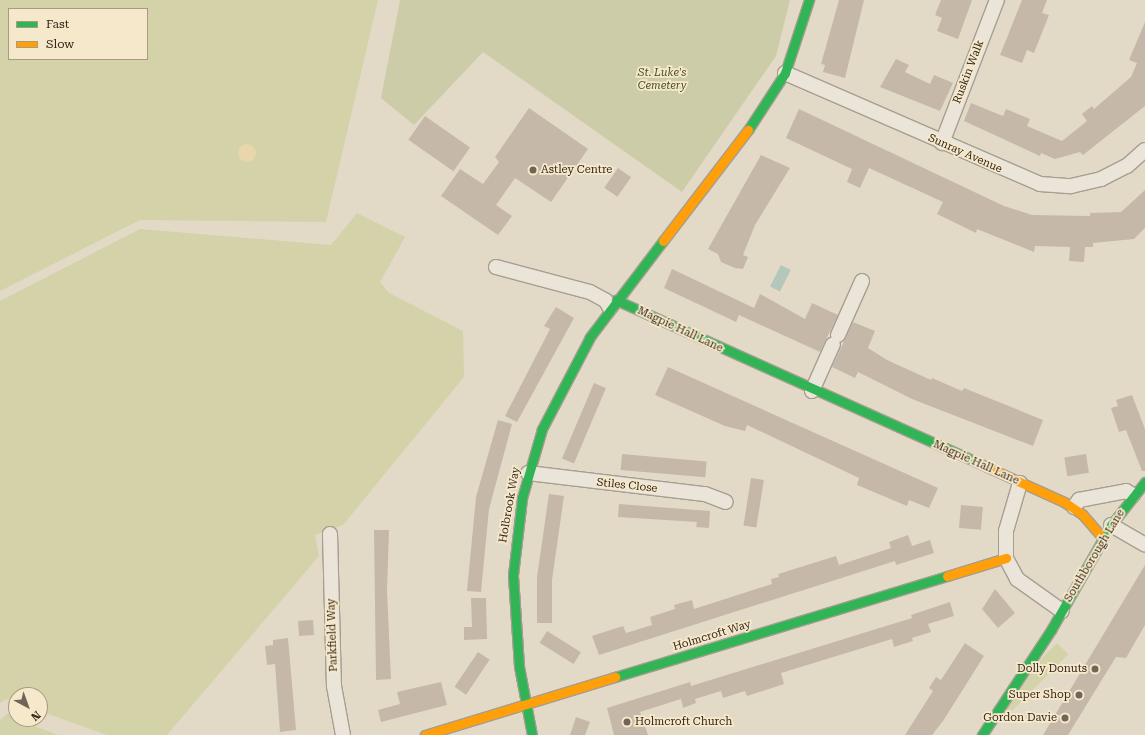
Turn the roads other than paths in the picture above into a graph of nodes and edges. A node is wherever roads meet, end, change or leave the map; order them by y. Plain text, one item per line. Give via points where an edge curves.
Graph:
1 (809, 0) edge
2 (997, 0) edge
3 (785, 73) junction
4 (942, 143) junction
5 (1145, 150) edge
6 (496, 267) dead end
7 (862, 281) dead end
8 (613, 304) junction
9 (812, 391) junction
10 (528, 473) junction
11 (1145, 482) edge
12 (1020, 483) junction
13 (1133, 495) junction
14 (726, 502) dead end
15 (1074, 507) junction
16 (1111, 525) junction
17 (330, 534) dead end
18 (1104, 538) junction
19 (1145, 545) edge
20 (1006, 558) junction
21 (1062, 611) junction
22 (525, 705) junction
23 (343, 735) edge
24 (425, 735) edge
25 (532, 735) edge
26 (982, 735) edge

1 - 3 street
2 - 4 street, Ruskin Walk
3 - 4 street, Sunray Avenue
3 - 8 street via 761,112
4 - 5 street, Sunray Avenue via 1025,180 1055,186 1101,179 1127,166
6 - 8 street, Magpie Hall Lane via 590,292
7 - 9 street
8 - 9 street, Magpie Hall Lane
8 - 10 street, Holbrook Way via 550,408
9 - 12 street, Magpie Hall Lane
10 - 14 street, Stiles Close via 705,494
10 - 22 street, Holbrook Way via 517,523 513,575
11 - 13 street, Southborough Lane
12 - 15 street, Magpie Hall Lane
12 - 20 street, Southborough Lane via 1006,531
13 - 15 street via 1126,491 1079,500
13 - 16 street, Southborough Lane
15 - 18 street, Magpie Hall Lane
16 - 18 street, Southborough Lane
16 - 19 street
17 - 23 street, Parkfield Way via 334,686
18 - 21 street, Southborough Lane
20 - 21 street, Southborough Lane via 1017,578
20 - 22 street, Holmcroft Way
21 - 26 street, Southborough Lane
22 - 24 street, Holmcroft Way
22 - 25 street, Holbrook Way

